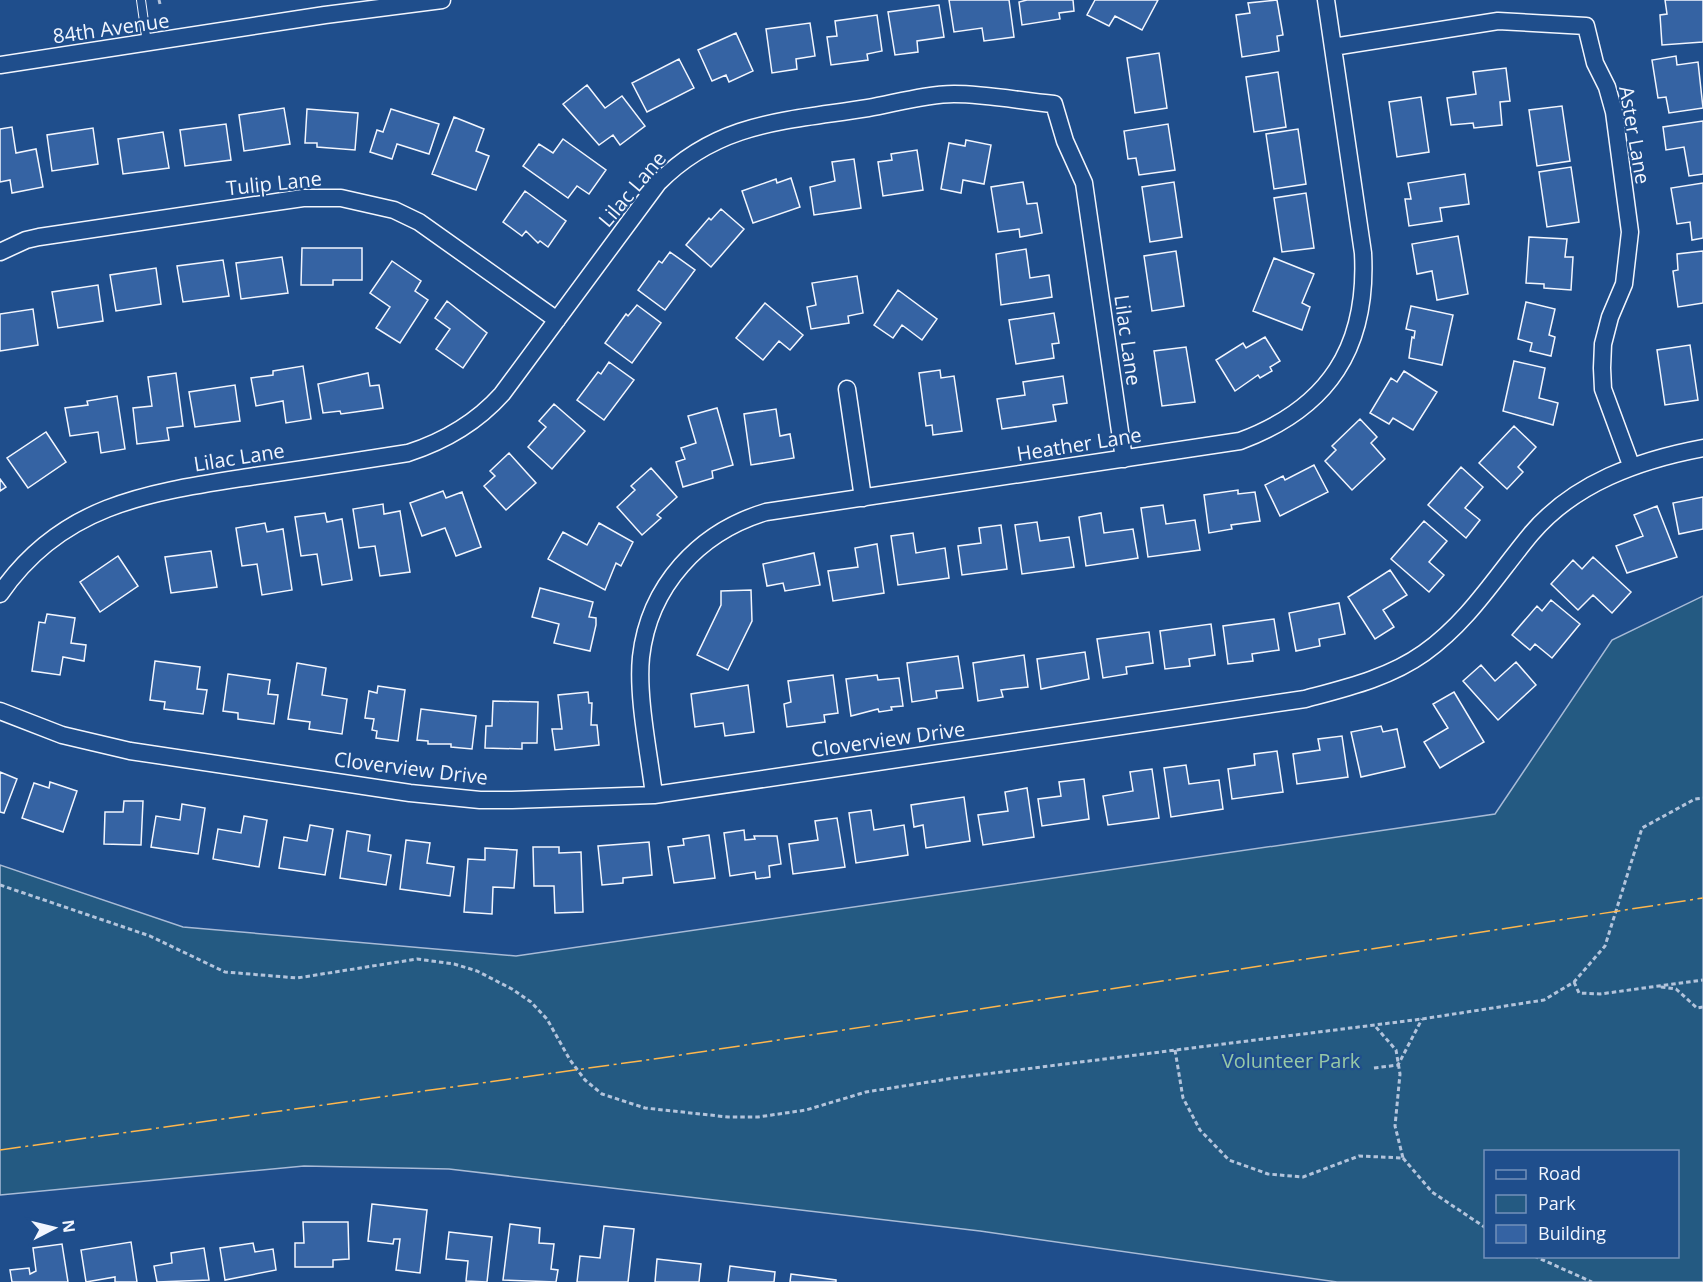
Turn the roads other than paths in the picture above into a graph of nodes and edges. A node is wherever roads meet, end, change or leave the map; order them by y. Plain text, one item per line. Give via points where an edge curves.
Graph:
1 (141, 0) edge
2 (442, 0) edge
3 (1326, 0) edge
4 (323, 7) edge
5 (147, 44) junction
6 (1333, 47) junction
7 (0, 65) edge
8 (0, 252) edge
9 (557, 320) junction
10 (847, 389) dead end
11 (1703, 448) edge
12 (1124, 459) junction
13 (1632, 465) junction
14 (863, 498) junction
15 (0, 594) edge
16 (0, 711) edge
17 (654, 795) junction

1 - 5 lane
2 - 4 street, 84th Avenue
3 - 6 street, Heather Lane
4 - 5 street, 84th Avenue
5 - 7 street, 84th Avenue
6 - 12 street, Heather Lane via 1364,253 1365,282 1356,334 1346,355 1313,400 1274,427 1223,444
6 - 13 street, Aster Lane via 1498,21 1586,26 1614,112 1630,232 1624,284 1610,317 1602,368 1603,389
8 - 9 street, Tulip Lane via 39,237 303,198 341,198 394,210 419,222
9 - 12 street, Lilac Lane via 658,183 678,164 725,135 758,125 953,94 1054,104 1084,183
9 - 15 street, Lilac Lane via 502,394 454,434 408,453 165,490 125,501 53,539 14,574
10 - 14 street
11 - 13 street, Cloverview Drive
12 - 14 street, Heather Lane
13 - 17 street, Cloverview Drive via 1603,478 1545,519 1485,595 1440,639 1408,662 1365,683 1305,699
14 - 17 street, Heather Lane via 748,518 706,541 675,572 651,613 641,658
16 - 17 street, Cloverview Drive via 62,735 130,752 410,793 480,800

